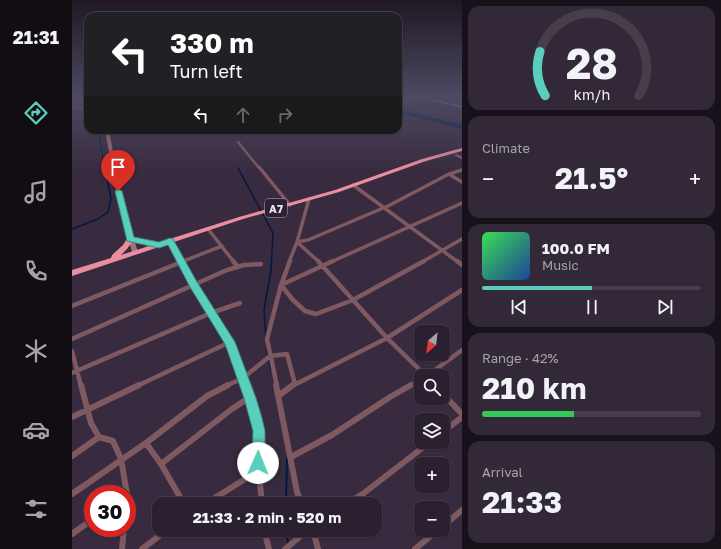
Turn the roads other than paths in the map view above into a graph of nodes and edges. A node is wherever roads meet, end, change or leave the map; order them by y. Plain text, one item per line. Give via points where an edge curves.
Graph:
1 (108, 134) edge
2 (238, 142) dead end
3 (462, 148) edge
4 (462, 154) edge
5 (456, 156) junction
6 (462, 158) edge
7 (417, 163) junction
8 (462, 170) edge
9 (449, 174) junction
10 (462, 182) edge
11 (353, 186) junction
12 (310, 199) junction
13 (462, 203) edge
14 (290, 205) junction
15 (384, 207) junction
16 (412, 227) junction
17 (208, 229) junction
18 (130, 239) junction
19 (462, 239) edge
20 (170, 241) junction
21 (297, 242) junction
22 (159, 245) junction
23 (222, 246) junction
24 (443, 251) junction
25 (135, 252) junction
26 (109, 260) junction
27 (182, 262) junction
28 (261, 264) dead end
29 (462, 265) edge
30 (238, 266) junction
31 (322, 266) junction
32 (72, 273) edge
33 (194, 284) junction
34 (281, 285) junction
35 (462, 290) edge
36 (353, 300) junction
37 (240, 303) dead end
38 (72, 306) edge
39 (212, 313) junction
40 (387, 338) junction
41 (72, 339) edge
42 (230, 342) junction
43 (462, 350) edge
44 (72, 351) edge
45 (270, 356) junction
46 (419, 369) edge
47 (436, 369) edge
48 (75, 372) edge
49 (243, 378) junction
50 (295, 384) junction
51 (414, 384) edge
52 (278, 396) junction
53 (250, 398) junction
54 (450, 401) edge
55 (88, 410) junction
56 (462, 414) edge
57 (72, 417) edge
58 (462, 417) edge
59 (450, 426) edge
60 (99, 437) junction
61 (146, 443) junction
62 (421, 449) edge
63 (72, 456) edge
64 (291, 457) junction
65 (121, 459) junction
66 (161, 464) junction
67 (259, 473) junction
68 (125, 485) edge
69 (72, 494) edge
70 (180, 497) edge
71 (216, 497) edge
72 (261, 497) edge
73 (299, 497) edge
74 (358, 497) edge
75 (462, 510) edge
76 (450, 520) edge
77 (84, 525) edge
78 (72, 534) edge
79 (123, 537) edge
80 (158, 537) edge
81 (266, 537) edge
82 (299, 537) edge
83 (314, 537) edge
84 (430, 537) edge
85 (122, 549) edge
86 (142, 549) edge
87 (269, 549) edge
88 (285, 549) edge
89 (318, 549) edge
90 (415, 549) edge

1 - 18 street
2 - 14 street
3 - 7 highway, A7
4 - 5 highway, A7
5 - 6 street
5 - 7 highway, A7
7 - 11 highway, A7
8 - 9 street
9 - 10 street
9 - 15 street
11 - 12 highway, A7
11 - 15 street
12 - 14 highway, A7
12 - 21 street
13 - 16 street
14 - 17 highway, A7
15 - 16 street
15 - 21 street via 308,240
16 - 24 street
16 - 31 street
17 - 20 highway, A7
17 - 23 street
18 - 22 highway
18 - 25 street
18 - 26 highway via 125,247
19 - 24 street
20 - 22 highway, A7
20 - 27 street
21 - 31 street
21 - 34 street
22 - 25 highway, A7
23 - 27 street
23 - 30 street
24 - 29 street
24 - 36 street
25 - 26 highway, A7
26 - 32 highway, A7
27 - 33 street
27 - 38 street
28 - 30 street
30 - 33 street
31 - 34 street
31 - 36 street
33 - 39 street
33 - 41 street
34 - 36 street via 305,311 316,314
34 - 45 street via 267,339
35 - 40 street
36 - 40 street
37 - 39 street
39 - 42 street
39 - 48 street
40 - 46 street
40 - 50 street
42 - 49 street
42 - 55 street
43 - 47 street
44 - 48 street
45 - 49 street
45 - 50 street via 287,354
45 - 52 street
48 - 55 street
49 - 53 street
49 - 61 street via 207,396
50 - 52 street
51 - 64 street via 332,435
52 - 64 street
53 - 66 street
53 - 67 street via 259,431
54 - 56 street
55 - 57 street
55 - 60 street via 91,423
58 - 59 street
60 - 63 street
60 - 65 street via 113,441
61 - 65 street
61 - 66 street
62 - 74 street
64 - 73 street
65 - 68 street
65 - 69 street
66 - 70 street
67 - 71 street
67 - 72 street
75 - 76 street
77 - 78 street
79 - 85 street
80 - 86 street
81 - 87 street
82 - 88 street
83 - 89 street
84 - 90 street

